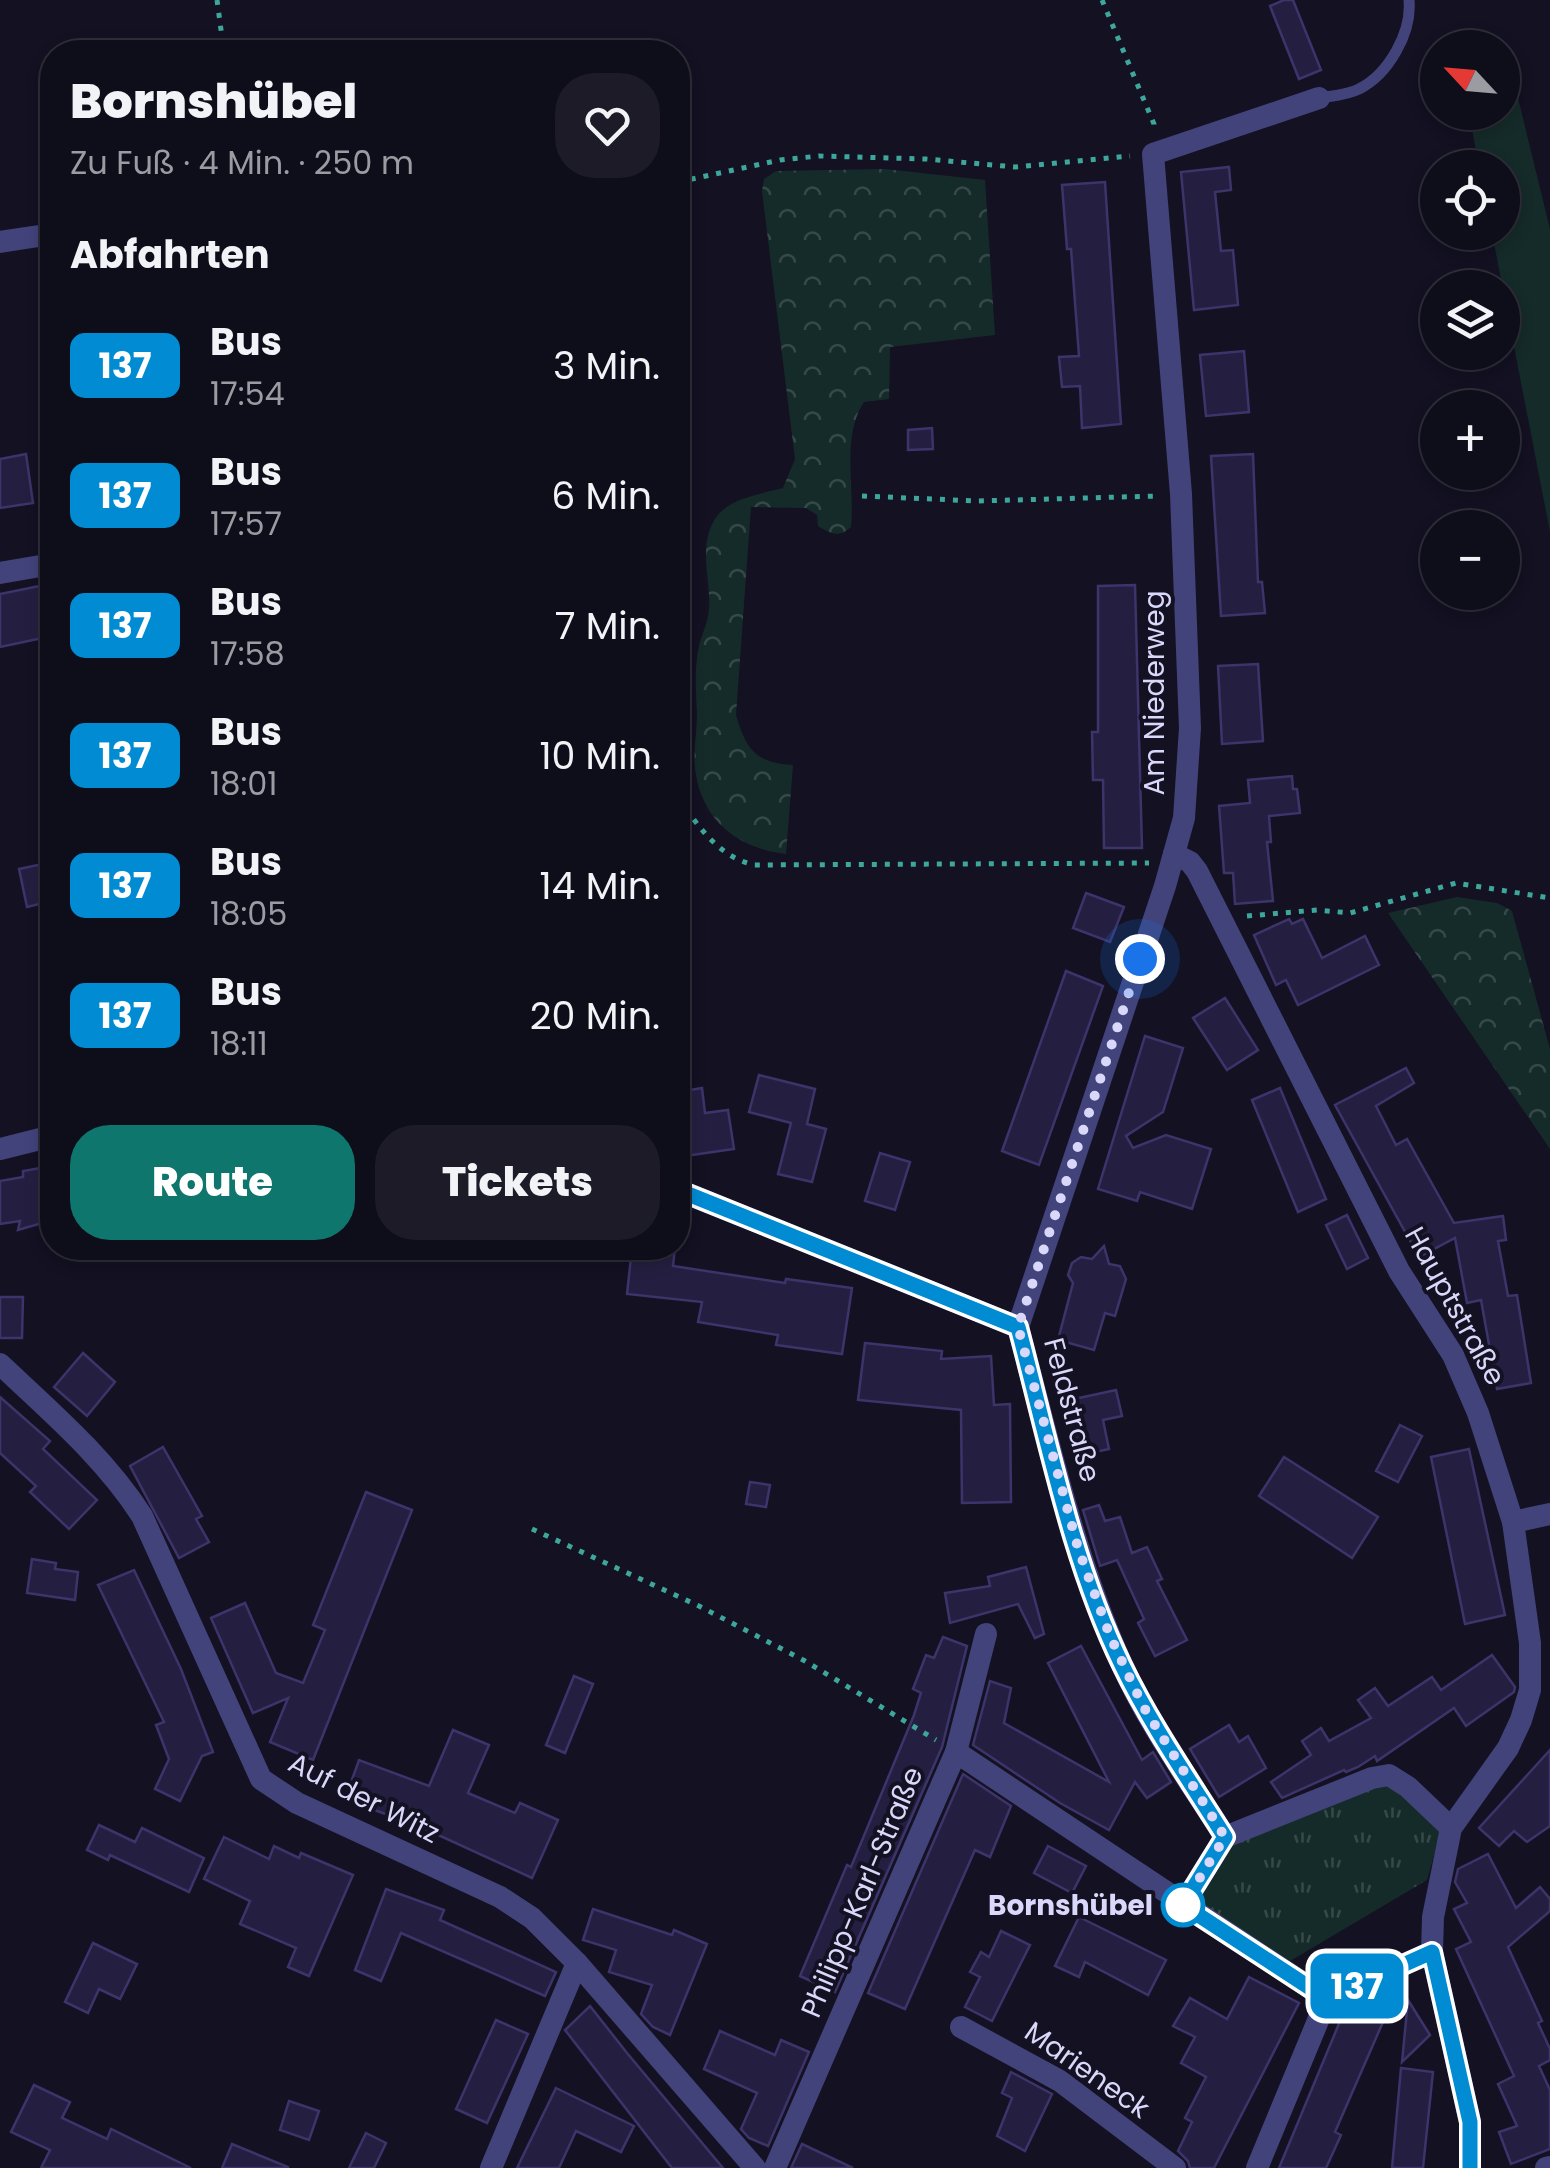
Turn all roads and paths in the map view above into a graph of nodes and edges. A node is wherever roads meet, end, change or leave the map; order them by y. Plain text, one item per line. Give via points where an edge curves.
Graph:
1 (218, 0) edge
2 (1102, 0) edge
3 (1409, 0) edge
4 (223, 40) edge
5 (1319, 98) joint
6 (1153, 154) junction
7 (690, 179) edge
8 (40, 236) edge
9 (0, 242) edge
10 (1182, 494) junction
11 (862, 496) dead end
12 (40, 566) edge
13 (0, 573) edge
14 (690, 815) edge
15 (1173, 859) junction
16 (1550, 898) edge
17 (1225, 921) junction
18 (40, 1139) edge
19 (0, 1149) edge
20 (690, 1195) edge
21 (1018, 1327) junction
22 (0, 1364) edge
23 (1550, 1514) edge
24 (1513, 1522) junction
25 (532, 1529) dead end
26 (986, 1634) dead end
27 (956, 1752) junction
28 (1451, 1828) junction
29 (1225, 1837) junction
30 (1183, 1905) junction
31 (1432, 1952) junction
32 (576, 1963) junction
33 (1327, 1999) junction
34 (962, 2027) dead end
35 (491, 2168) edge
36 (754, 2168) edge
37 (775, 2168) edge
38 (1175, 2168) edge
39 (1257, 2168) edge
40 (1470, 2168) edge

1 - 4 path
2 - 6 path via 1154,124
3 - 5 lane via 1403,37 1387,66 1359,89
5 - 6 street
6 - 7 path via 1015,167 819,156
6 - 10 street, Am Niederweg
8 - 9 street
10 - 11 path via 978,501
10 - 15 street, Am Niederweg via 1190,728 1184,818
12 - 13 street
14 - 15 path via 720,849 754,865
15 - 17 street, Hauptstraße via 1190,862
15 - 21 street, Am Niederweg
16 - 17 path via 1456,883 1350,913 1280,912
17 - 24 street, Hauptstraße via 1400,1271 1466,1380
18 - 19 street
20 - 21 street, Feldstraße
21 - 29 street, Feldstraße via 1106,1628 1143,1706
22 - 32 street, Auf der Witz via 84,1442 142,1516 261,1780 500,1897 532,1918
23 - 24 street
24 - 28 street, Hauptstraße via 1530,1690 1508,1748
25 - 27 path via 806,1661
26 - 27 street, Philipp-Karl-Straße
27 - 30 street
27 - 37 street, Philipp-Karl-Straße
28 - 29 street via 1388,1776
28 - 31 street, Hauptstraße via 1436,1890
29 - 30 street
30 - 33 street
31 - 33 street
31 - 40 street, Hauptstraße via 1470,2122
32 - 35 street
32 - 36 street, Auf der Witz
33 - 39 street
34 - 38 street, Marieneck via 1060,2081

